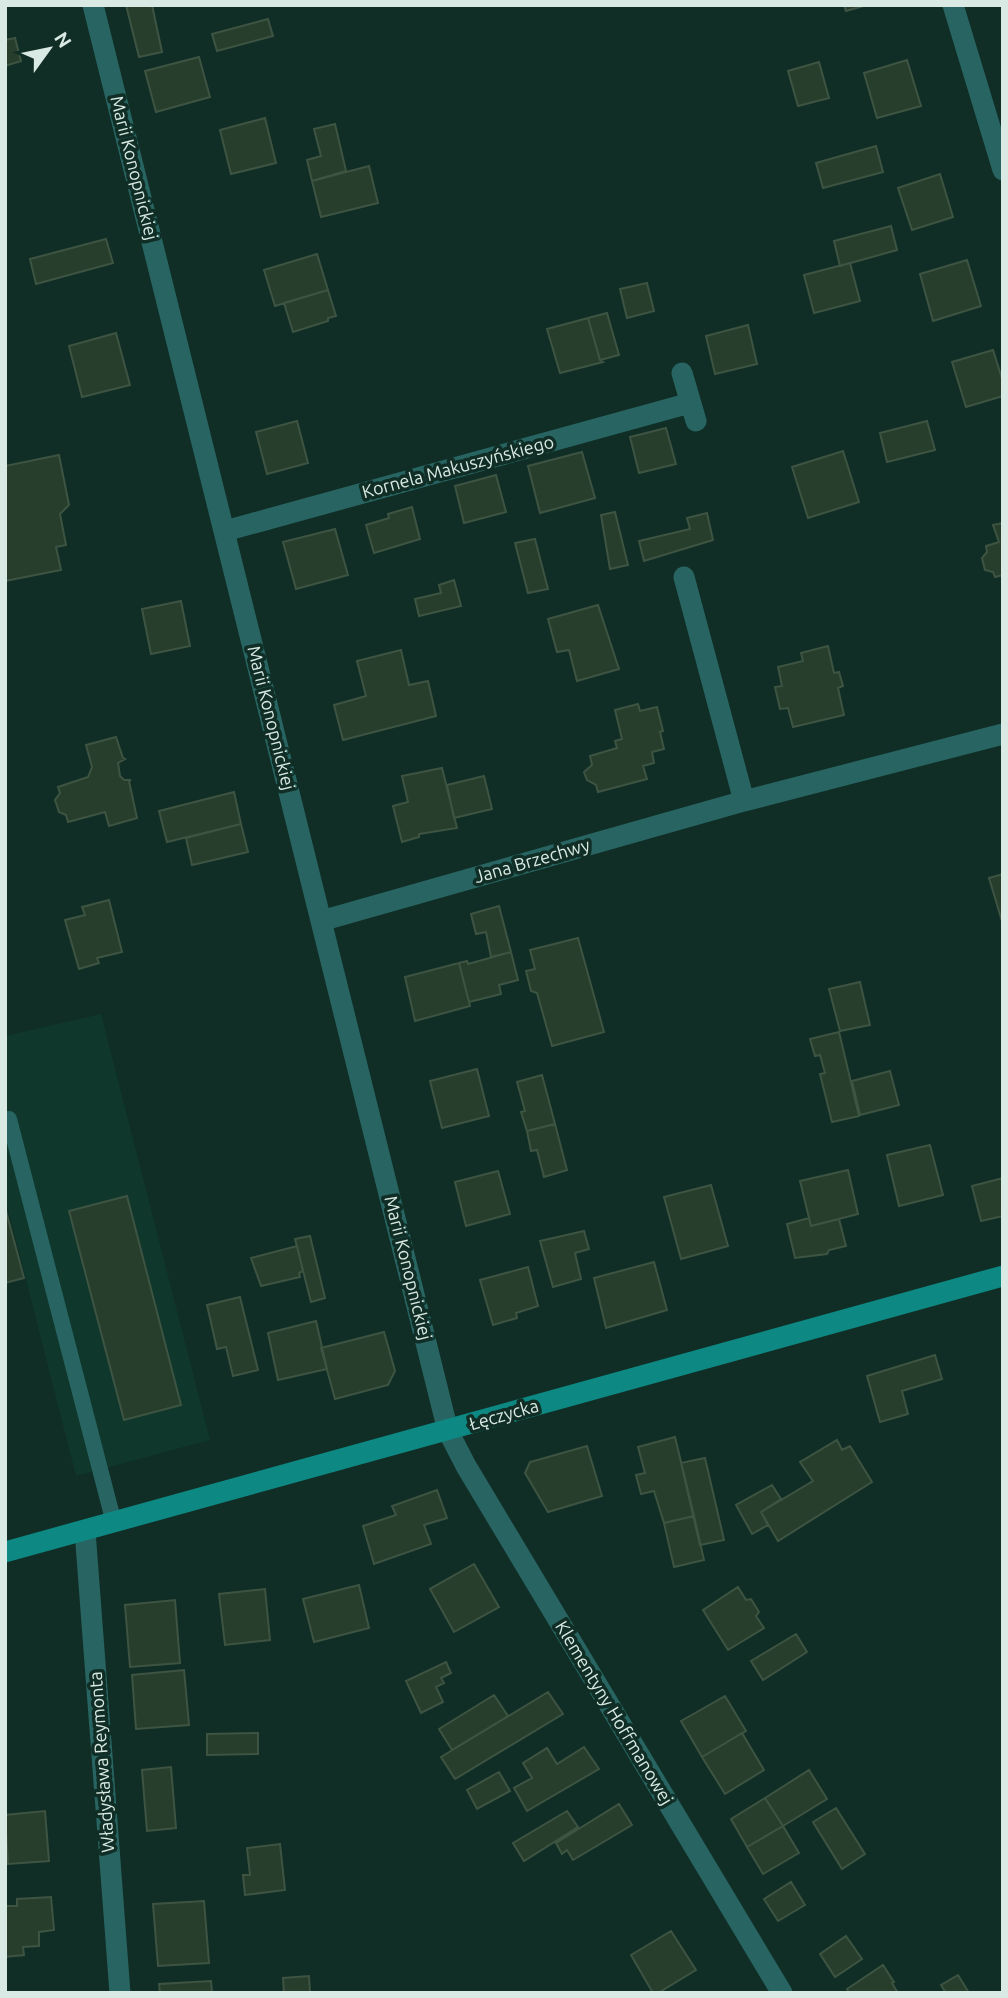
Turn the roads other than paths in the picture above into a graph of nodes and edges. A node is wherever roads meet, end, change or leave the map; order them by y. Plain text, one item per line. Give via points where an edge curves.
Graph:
1 (93, 5) edge
2 (953, 5) edge
3 (1003, 170) edge
4 (682, 373) dead end
5 (225, 531) junction
6 (684, 577) dead end
7 (1003, 734) edge
8 (744, 801) junction
9 (321, 921) junction
10 (9, 1119) dead end
11 (1003, 1276) edge
12 (448, 1431) junction
13 (114, 1523) junction
14 (85, 1531) junction
15 (5, 1552) edge
16 (120, 1993) edge
17 (782, 1993) edge

1 - 5 street, Marii Konopnickiej
2 - 3 street
4 - 5 street, Kornela Makuszyńskiego via 693,412
5 - 9 street, Marii Konopnickiej
6 - 8 street
7 - 8 street, Jana Brzechwy
8 - 9 street, Jana Brzechwy
9 - 12 street, Marii Konopnickiej
10 - 13 lane
11 - 12 street, Łęczycka
12 - 13 street, Łęczycka
12 - 17 street, Klementyny Hoffmanowej
13 - 14 street, Łęczycka
14 - 15 street, Łęczycka
14 - 16 street, Władysława Reymonta

